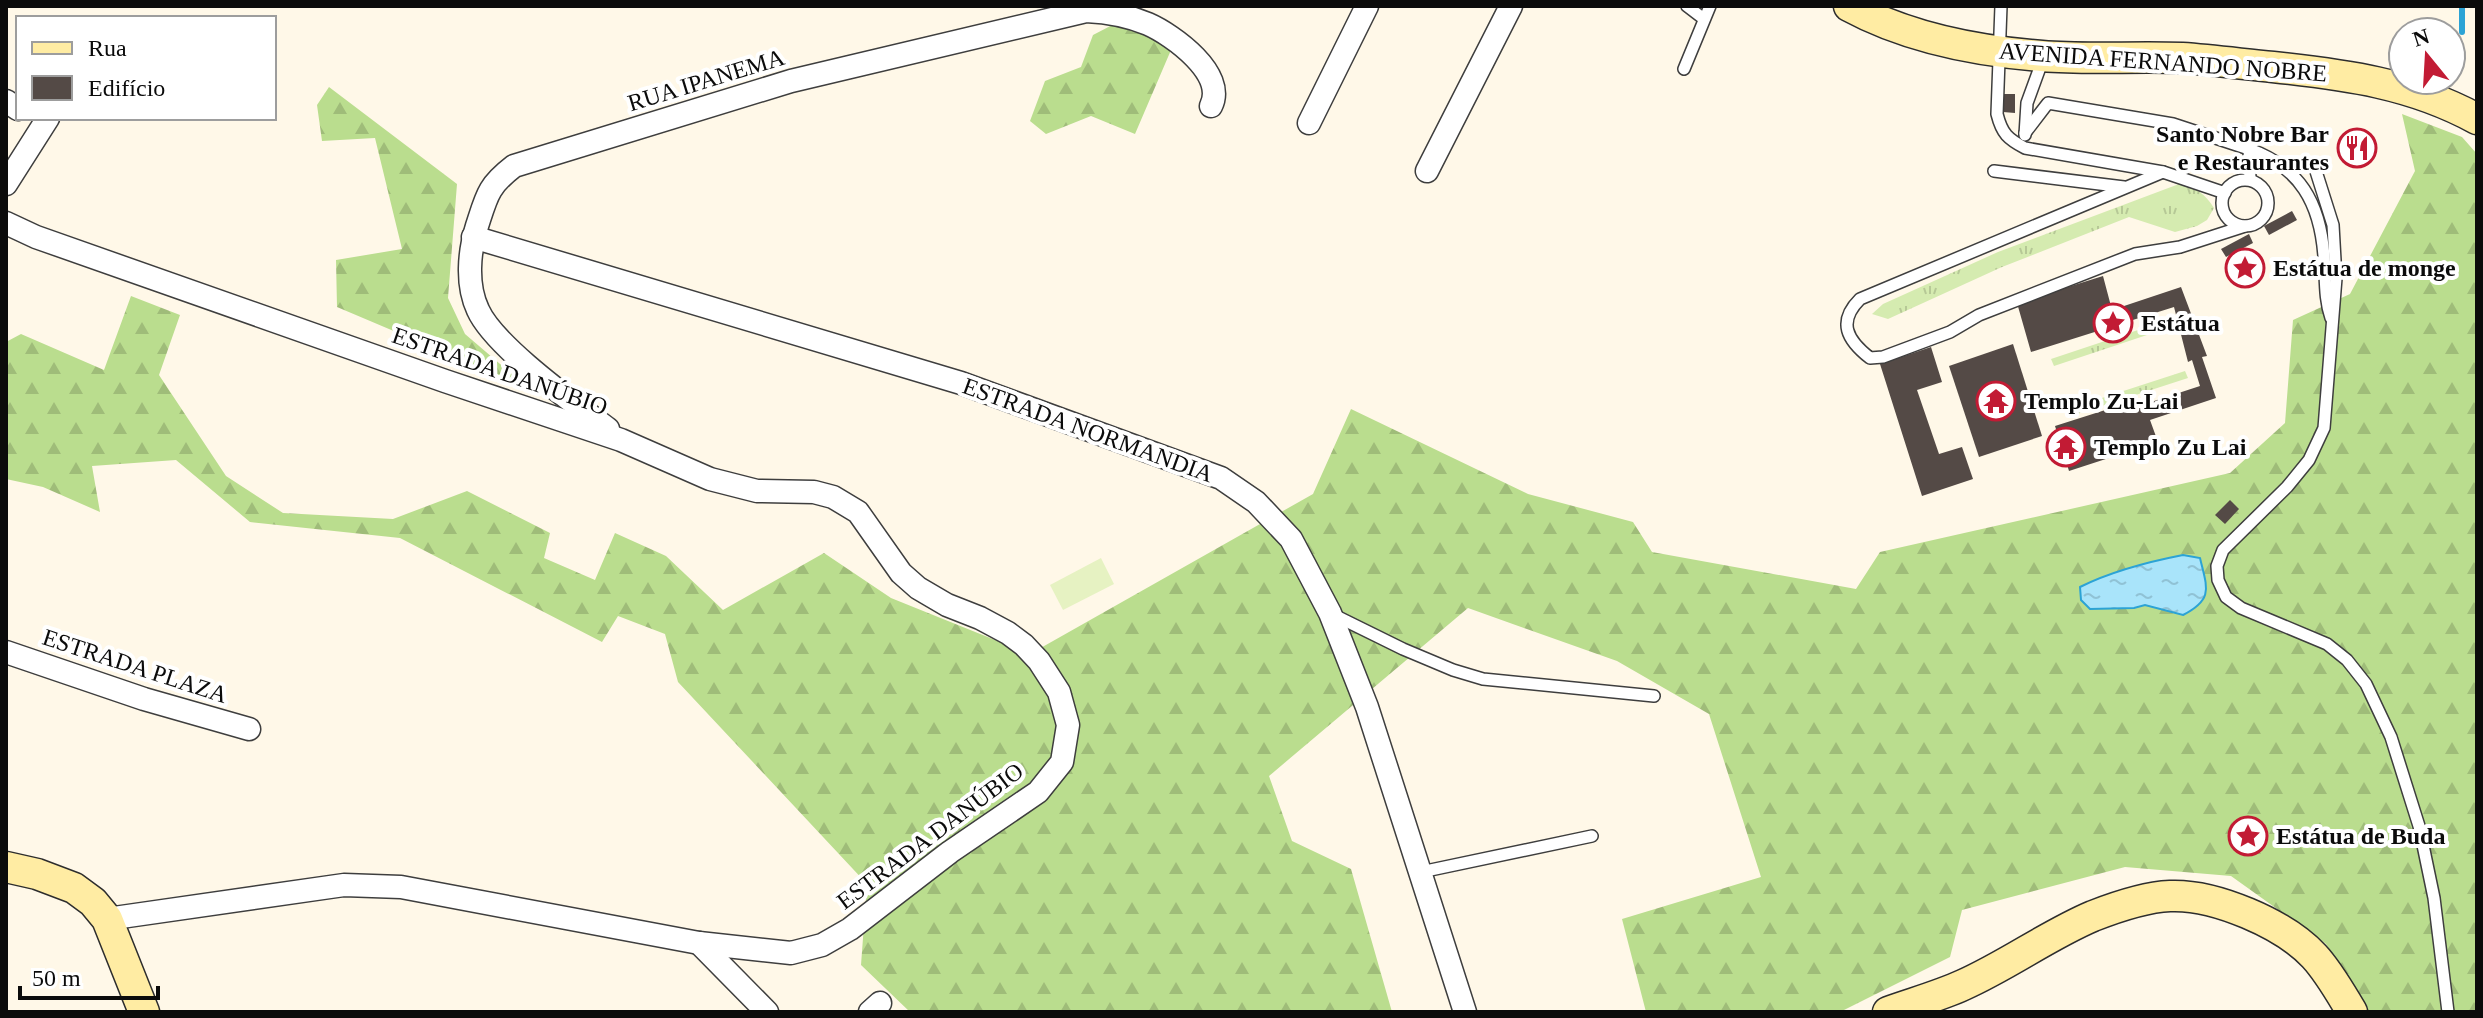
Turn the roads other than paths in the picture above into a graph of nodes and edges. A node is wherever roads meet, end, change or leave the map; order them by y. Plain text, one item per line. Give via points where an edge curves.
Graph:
1 (1367, 6) edge
2 (1511, 6) edge
3 (1687, 6) edge
4 (1710, 6) edge
5 (1849, 6) edge
6 (1998, 7) edge
7 (1704, 19) junction
8 (2000, 51) junction
9 (2044, 57) junction
10 (1684, 69) dead end
11 (1211, 106) dead end
12 (2477, 119) edge
13 (40, 121) edge
14 (1309, 123) dead end
15 (2025, 133) junction
16 (2025, 148) junction
17 (2249, 149) junction
18 (2314, 165) dead end
19 (1427, 171) dead end
20 (1994, 171) dead end
21 (2163, 172) junction
22 (2250, 180) junction
23 (6, 184) edge
24 (2124, 187) junction
25 (2225, 193) junction
26 (6, 223) edge
27 (2245, 226) junction
28 (473, 237) junction
29 (2331, 319) junction
30 (621, 440) junction
31 (1330, 613) junction
32 (6, 652) edge
33 (1654, 696) dead end
34 (249, 729) dead end
35 (1592, 836) dead end
36 (6, 867) edge
37 (1421, 872) junction
38 (107, 919) junction
39 (699, 943) junction
40 (144, 1012) edge
41 (767, 1012) edge
42 (1465, 1012) edge
43 (1888, 1012) edge
44 (2352, 1012) edge
45 (2448, 1012) edge

1 - 14 street
2 - 19 street
3 - 7 lane
4 - 7 lane
5 - 8 street, AVENIDA FERNANDO NOBRE via 1932,38
6 - 8 lane
7 - 10 lane
8 - 9 street, AVENIDA FERNANDO NOBRE
8 - 16 lane via 2001,129 2008,140
9 - 12 street, AVENIDA FERNANDO NOBRE via 2183,58 2354,77 2405,88
9 - 15 lane via 2027,103
11 - 28 street, RUA IPANEMA via 1210,76 1168,34 1113,12 1086,11 791,81 514,166 495,180
13 - 23 street
15 - 16 lane
15 - 17 lane via 2048,103 2173,124
16 - 21 lane
17 - 22 lane
17 - 29 lane via 2294,173 2312,202
18 - 29 lane via 2333,225 2336,302
20 - 24 lane
21 - 24 lane
21 - 25 lane
22 - 25 lane via 2235,182
22 - 27 lane via 2263,187 2268,209 2259,221
24 - 27 lane via 1860,299 1848,311 1848,334 1870,358 1883,357 2135,254 2180,247
25 - 27 lane via 2226,215
26 - 30 street, ESTRADA DANÚBIO
28 - 30 street, RUA IPANEMA via 470,285 478,311 496,336
28 - 31 street, ESTRADA NORMANDIA via 961,383 1221,478 1256,502 1291,539
29 - 45 lane via 2324,428 2309,460 2287,487 2223,550 2218,580 2226,597 2241,608 2327,644 2366,684 2391,737 2419,826
30 - 39 street, ESTRADA DANÚBIO via 710,479 757,491 814,492 858,512 901,573 918,588 1024,645 1059,692 1068,725 1062,762 1038,792 850,929 822,945 791,953
31 - 33 lane via 1416,655 1483,679
31 - 37 street, ESTRADA NORMANDIA
32 - 34 street, ESTRADA PLAZA
35 - 37 lane
36 - 38 street via 74,888
37 - 42 street, ESTRADA NORMANDIA
38 - 39 street, ESTRADA DANÚBIO via 344,885 401,887
38 - 40 street
39 - 41 street
43 - 44 street via 1961,987 2096,915 2171,896 2216,903 2261,919 2295,939 2316,958

